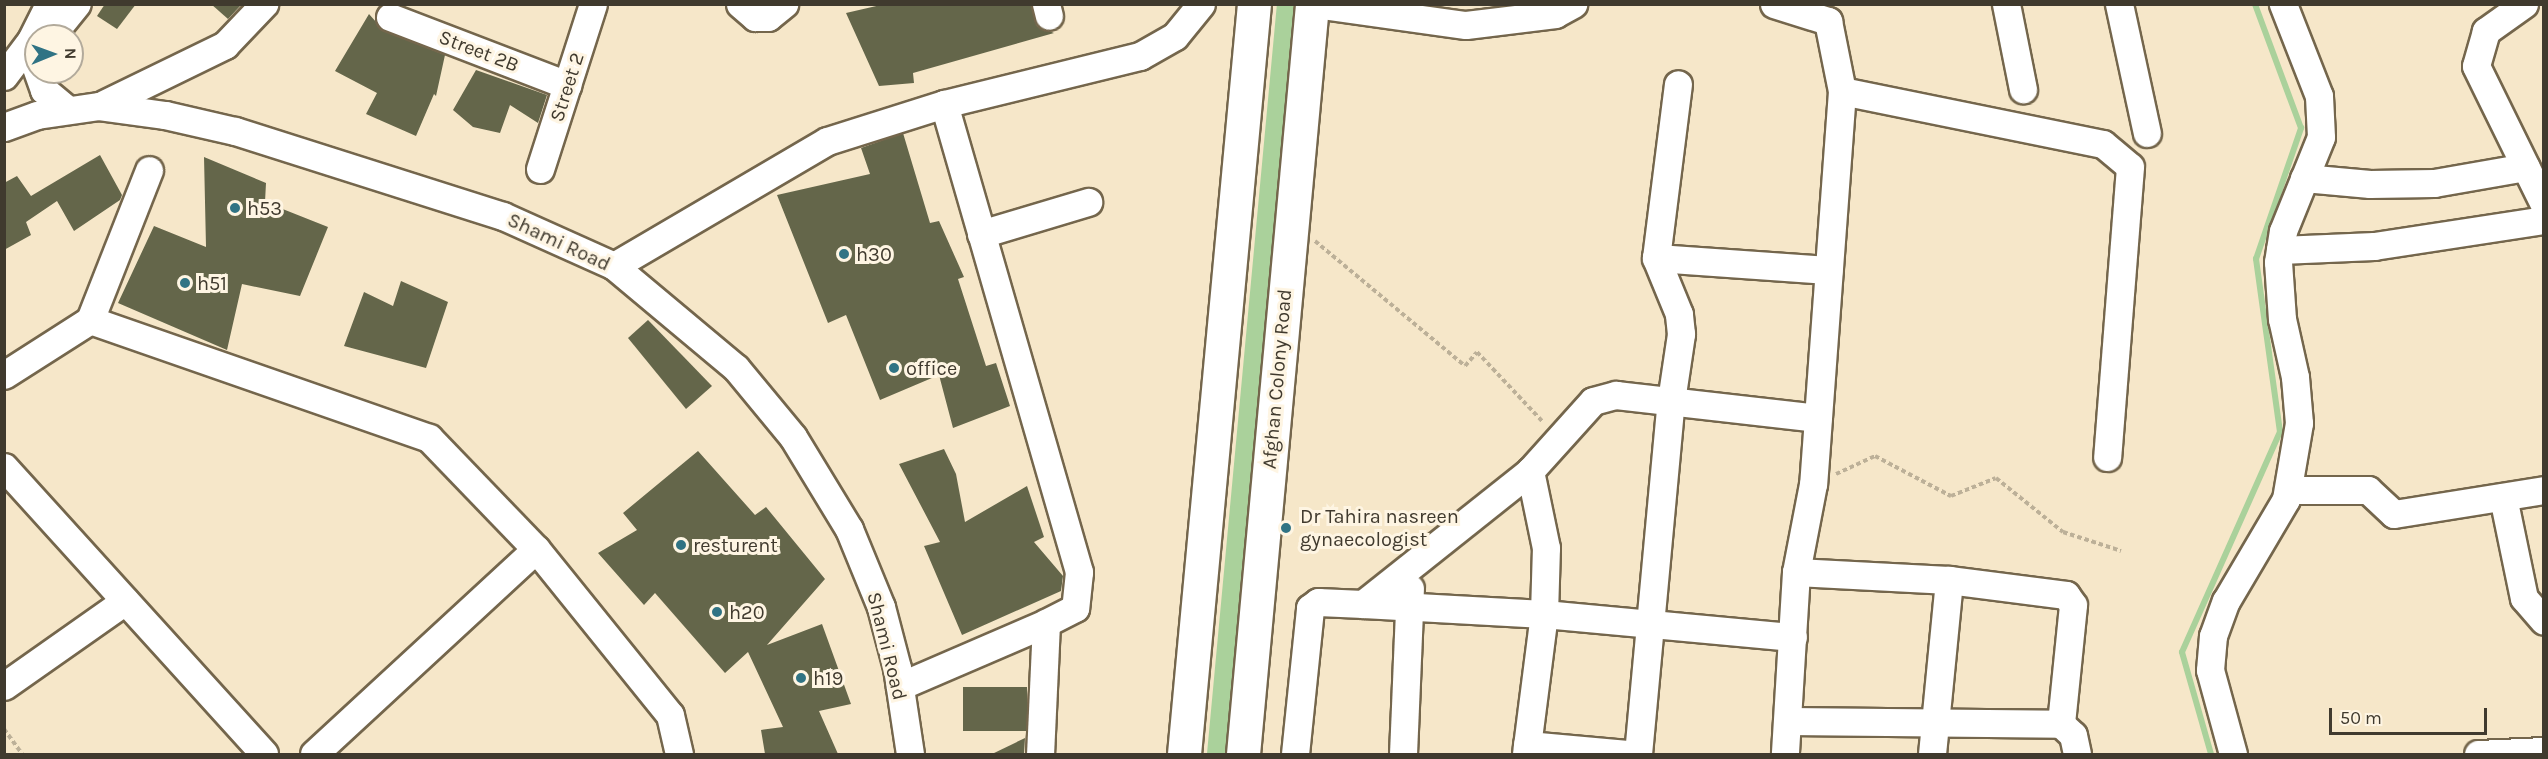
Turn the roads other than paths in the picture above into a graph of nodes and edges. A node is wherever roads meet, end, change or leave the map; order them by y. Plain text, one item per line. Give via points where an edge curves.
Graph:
1 (49, 4) edge
2 (77, 4) edge
3 (264, 4) edge
4 (593, 4) edge
5 (740, 4) edge
6 (784, 4) edge
7 (1201, 4) edge
8 (1254, 4) edge
9 (1313, 4) edge
10 (1572, 4) edge
11 (2006, 4) edge
12 (2120, 4) edge
13 (2283, 4) edge
14 (2524, 4) edge
15 (1775, 5) edge
16 (390, 17) dead end
17 (41, 24) edge
18 (61, 24) edge
19 (24, 52) edge
20 (4, 76) edge
21 (43, 84) edge
22 (1678, 84) dead end
23 (567, 85) junction
24 (2023, 88) dead end
25 (1842, 91) junction
26 (944, 104) junction
27 (99, 106) junction
28 (68, 110) junction
29 (4, 127) edge
30 (2147, 133) dead end
31 (2526, 167) junction
32 (540, 169) dead end
33 (149, 170) dead end
34 (2304, 178) junction
35 (1088, 202) dead end
36 (2544, 204) edge
37 (2544, 220) edge
38 (981, 234) junction
39 (2280, 250) junction
40 (1656, 258) junction
41 (614, 266) junction
42 (1829, 270) junction
43 (90, 320) junction
44 (4, 375) edge
45 (1671, 401) junction
46 (1818, 418) junction
47 (2107, 457) dead end
48 (4, 467) edge
49 (1530, 471) junction
50 (2288, 490) junction
51 (2544, 490) edge
52 (2503, 497) junction
53 (536, 549) junction
54 (1409, 566) junction
55 (1796, 572) junction
56 (1949, 580) junction
57 (125, 601) junction
58 (1363, 604) junction
59 (1410, 607) junction
60 (1544, 614) junction
61 (2544, 621) edge
62 (1046, 623) junction
63 (1650, 625) junction
64 (1793, 637) junction
65 (4, 686) edge
66 (900, 686) junction
67 (1788, 721) junction
68 (1935, 721) junction
69 (2061, 724) junction
70 (1527, 750) edge
71 (2544, 752) edge
72 (264, 754) edge
73 (314, 754) edge
74 (679, 754) edge
75 (910, 754) edge
76 (1040, 754) edge
77 (1184, 754) edge
78 (1243, 754) edge
79 (1295, 754) edge
80 (1403, 754) edge
81 (1628, 754) edge
82 (1638, 754) edge
83 (1785, 754) edge
84 (1932, 754) edge
85 (2077, 754) edge
86 (2233, 754) edge
87 (2478, 754) edge

1 - 17 street
2 - 18 street
3 - 27 street via 225,45
4 - 23 street, Street 2
5 - 6 street via 755,16 768,17
7 - 26 street via 1175,36 1140,56
8 - 77 main road
9 - 10 street via 1466,25 1556,14
9 - 78 main road, Afghan Colony Road
11 - 24 street
12 - 30 street
13 - 34 street via 2319,96 2321,137
14 - 31 street via 2486,31 2476,66
15 - 25 street via 1828,21
16 - 23 street, Street 2B
19 - 20 street
21 - 28 street via 44,90
22 - 40 street
23 - 32 street, Street 2
25 - 42 street
25 - 47 street via 2103,144 2130,168
26 - 38 street
26 - 41 street via 826,141
27 - 28 street, Shami Road
27 - 41 street, Shami Road via 132,108 235,131 503,216
28 - 29 street, Shami Road
31 - 34 street via 2434,183 2370,184
31 - 36 street
33 - 43 street
34 - 39 street via 2283,231
35 - 38 street
37 - 39 street via 2374,246
38 - 62 street via 1079,572 1075,608
39 - 50 street via 2278,291 2299,423
40 - 42 street
40 - 45 street via 1679,314 1681,334
41 - 66 street, Shami Road via 736,368 793,437 849,529 881,607
42 - 46 street
43 - 44 street
43 - 53 street via 429,438
45 - 46 street
45 - 49 street via 1616,395 1593,401
45 - 63 street
46 - 55 street via 1813,484
48 - 57 street
49 - 54 street
49 - 60 street via 1546,548
50 - 52 street via 2368,490 2394,514
50 - 86 street via 2226,601 2213,636 2210,670
51 - 52 street
52 - 61 street via 2524,598
53 - 73 street
53 - 74 street via 670,715
54 - 58 street
54 - 59 street
55 - 56 street
55 - 64 street
56 - 68 street
56 - 69 street via 2066,595 2073,606
57 - 65 street
57 - 72 street
58 - 59 street
58 - 79 street via 1318,602 1310,608
59 - 60 street
59 - 80 street
60 - 63 street
60 - 70 street
62 - 66 street
62 - 76 street
63 - 64 street
63 - 82 street
64 - 67 street
66 - 75 street, Shami Road
67 - 68 street
67 - 83 street
68 - 69 street
68 - 84 street
69 - 85 street via 2073,735
70 - 81 street
71 - 87 street

